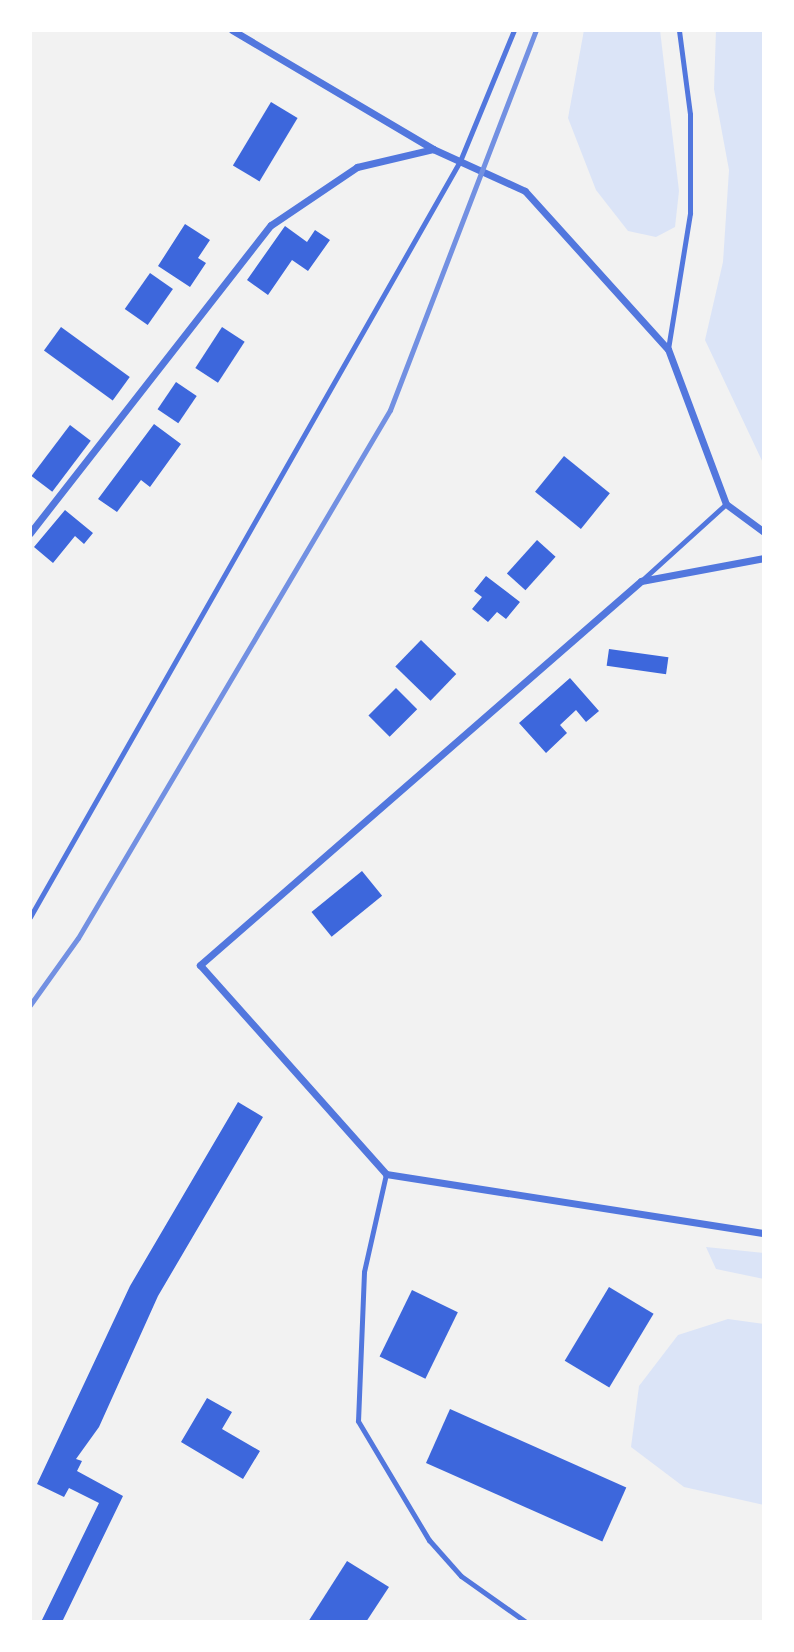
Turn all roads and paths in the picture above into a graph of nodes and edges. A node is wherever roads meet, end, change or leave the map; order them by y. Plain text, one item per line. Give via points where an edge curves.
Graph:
1 (232, 30) edge
2 (514, 30) edge
3 (679, 30) edge
4 (433, 149) junction
5 (460, 161) junction
6 (668, 349) junction
7 (726, 503) junction
8 (764, 532) edge
9 (30, 533) edge
10 (764, 558) edge
11 (641, 581) junction
12 (30, 917) edge
13 (386, 1174) junction
14 (764, 1233) edge
15 (526, 1622) edge

1 - 4 street
2 - 5 lane
3 - 6 lane via 690,114 690,213
4 - 5 street
4 - 9 street via 357,167 271,225
5 - 6 street via 525,191
5 - 12 lane
6 - 7 street
7 - 8 street
7 - 11 lane
10 - 11 street
11 - 13 street via 200,965
13 - 14 street
13 - 15 lane via 364,1272 358,1420 429,1540 461,1577

